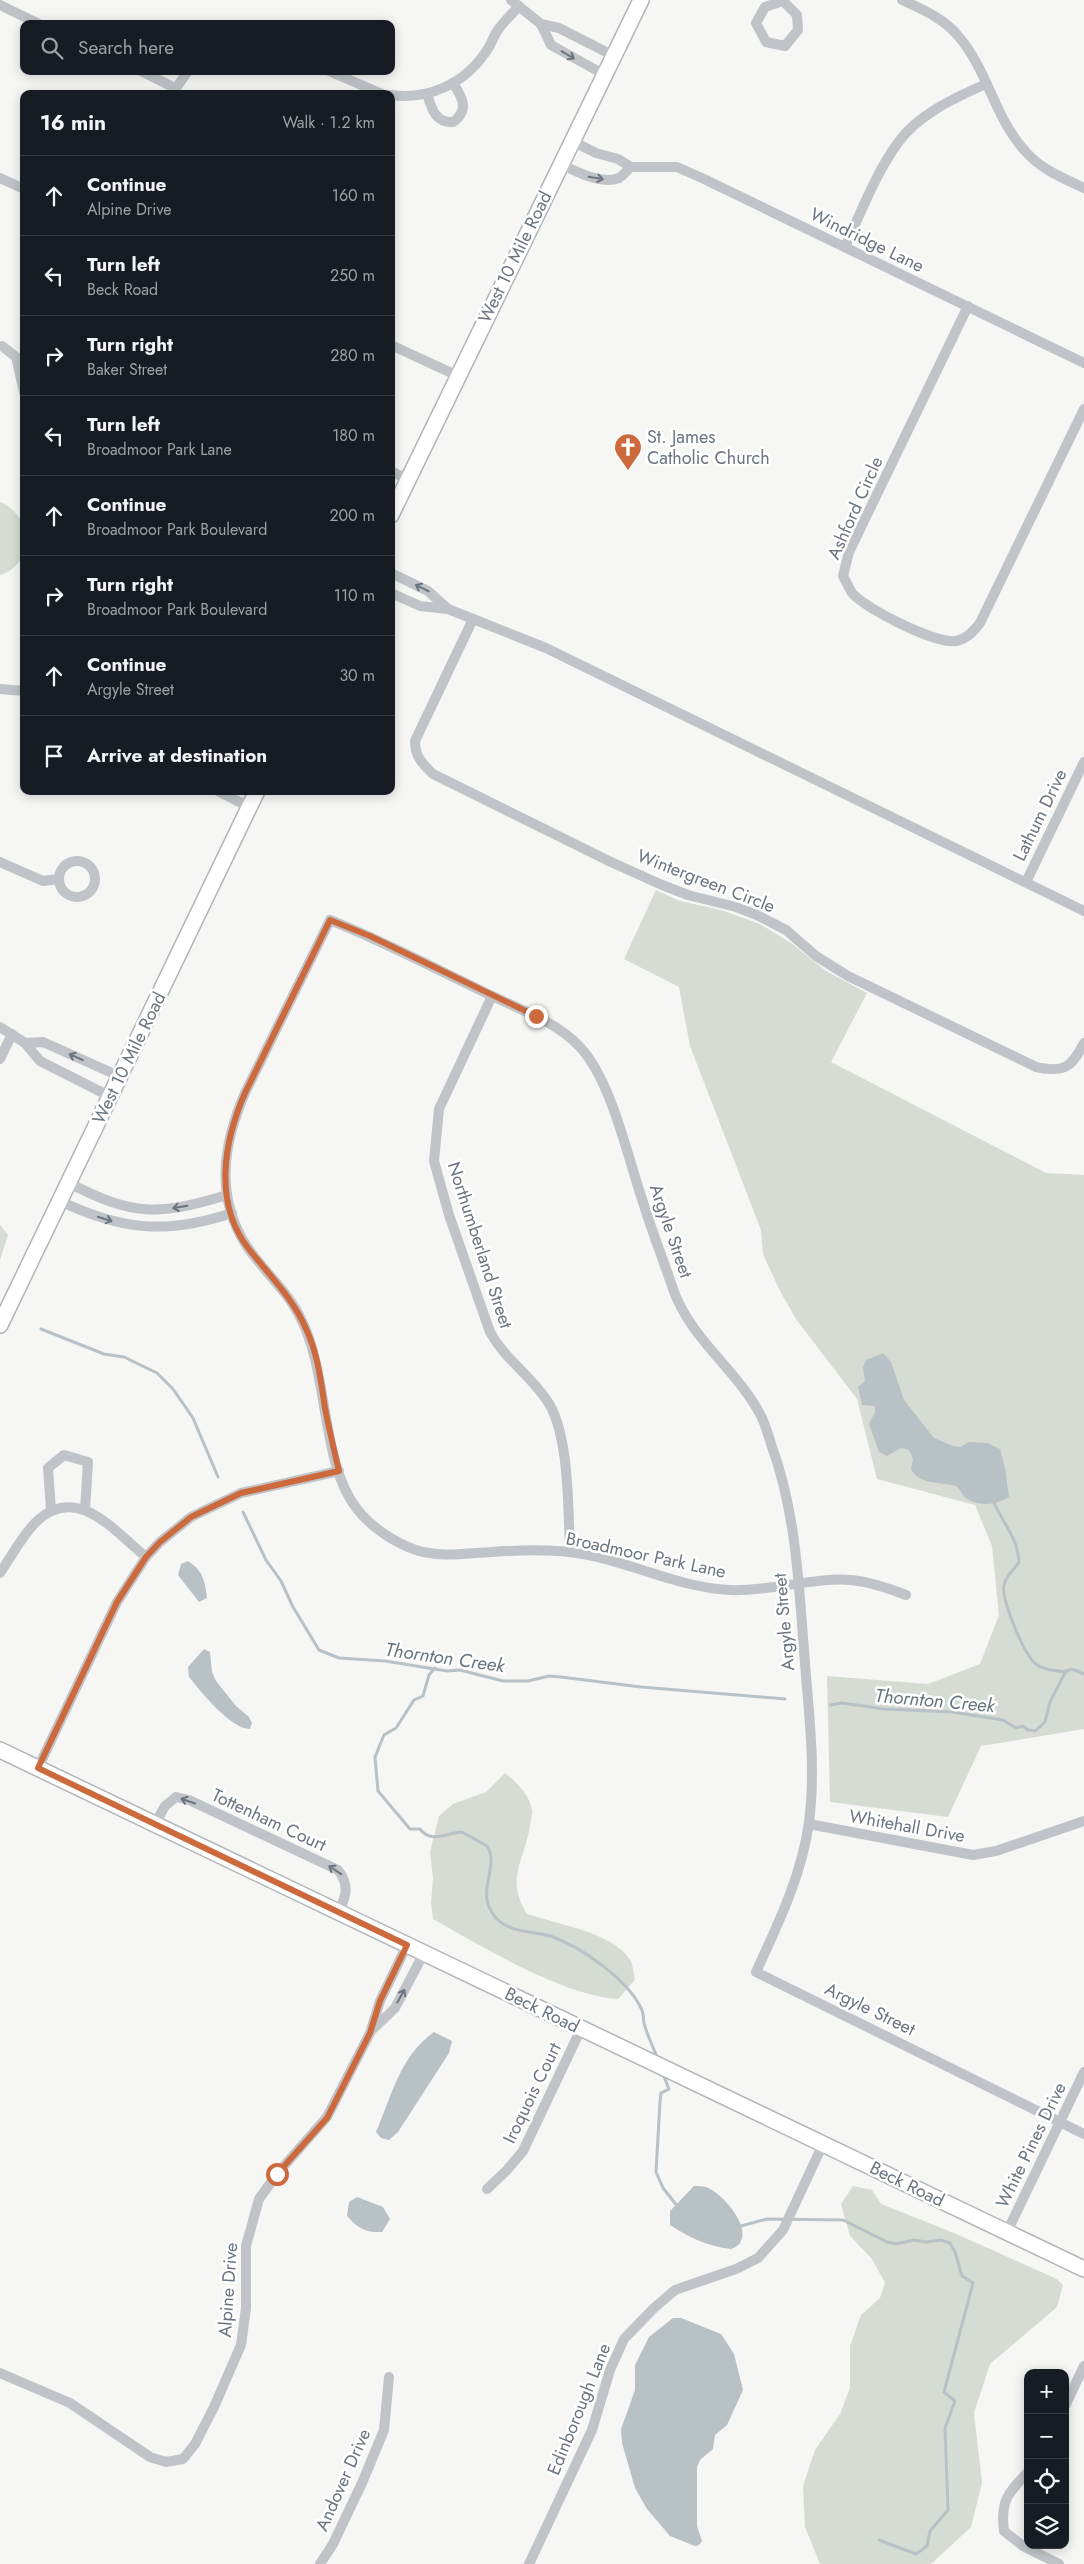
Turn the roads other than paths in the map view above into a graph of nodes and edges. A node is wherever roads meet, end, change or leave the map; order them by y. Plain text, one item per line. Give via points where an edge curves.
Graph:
1 (641, 0) edge
2 (784, 0) edge
3 (902, 0) edge
4 (515, 3) edge
5 (0, 5) edge
6 (31, 20) edge
7 (541, 24) junction
8 (614, 56) junction
9 (147, 75) edge
10 (185, 75) edge
11 (338, 75) edge
12 (605, 75) junction
13 (453, 83) junction
14 (986, 84) junction
15 (171, 90) edge
16 (174, 90) edge
17 (373, 90) edge
18 (427, 94) junction
19 (395, 95) edge
20 (572, 141) junction
21 (560, 164) junction
22 (630, 167) junction
23 (0, 178) edge
24 (20, 186) edge
25 (1084, 188) edge
26 (845, 247) junction
27 (968, 306) junction
28 (1, 345) edge
29 (395, 347) edge
30 (20, 353) edge
31 (1084, 363) edge
32 (20, 375) edge
33 (458, 376) junction
34 (1084, 410) edge
35 (395, 473) edge
36 (408, 480) junction
37 (395, 507) edge
38 (395, 575) edge
39 (395, 595) edge
40 (448, 609) junction
41 (473, 618) junction
42 (0, 689) edge
43 (20, 691) edge
44 (1084, 762) edge
45 (226, 795) edge
46 (255, 795) edge
47 (249, 807) junction
48 (0, 862) edge
49 (59, 880) dead end
50 (1026, 882) junction
51 (1084, 911) edge
52 (492, 996) junction
53 (0, 1027) edge
54 (12, 1034) junction
55 (24, 1043) junction
56 (1084, 1043) edge
57 (0, 1059) edge
58 (121, 1077) junction
59 (111, 1097) junction
60 (69, 1183) junction
61 (227, 1195) junction
62 (60, 1200) junction
63 (136, 1210) junction
64 (232, 1213) junction
65 (134, 1226) junction
66 (0, 1325) edge
67 (339, 1471) junction
68 (51, 1510) junction
69 (85, 1510) junction
70 (570, 1552) junction
71 (146, 1557) junction
72 (0, 1573) edge
73 (798, 1585) junction
74 (906, 1595) dead end
75 (0, 1750) edge
76 (38, 1768) junction
77 (1084, 1821) edge
78 (155, 1824) junction
79 (809, 1824) junction
80 (339, 1912) junction
81 (407, 1945) junction
82 (424, 1953) junction
83 (581, 2029) junction
84 (370, 2033) junction
85 (1084, 2072) edge
86 (1059, 2123) junction
87 (1084, 2134) edge
88 (823, 2144) junction
89 (486, 2189) dead end
90 (1007, 2232) junction
91 (1084, 2269) edge
92 (1084, 2366) edge
93 (0, 2372) edge
94 (390, 2377) dead end
95 (1069, 2398) edge
96 (1024, 2476) edge
97 (320, 2564) edge
98 (528, 2564) edge
99 (1059, 2564) edge

1 - 8 main road, West 10 Mile Road
2 - 2 street via 765,7 756,23 766,42 785,46 798,30 797,15
3 - 14 street via 944,22 960,37
4 - 7 street
4 - 13 street via 480,60
5 - 6 street
7 - 8 street via 559,28
7 -> 12 street via 551,44
8 - 12 main road, West 10 Mile Road
9 - 15 street
10 - 16 street
11 - 17 street
12 - 20 main road, West 10 Mile Road
13 - 18 street
13 - 18 street via 464,106 453,122 435,116
14 - 25 street via 1004,122 1026,153 1042,167
14 - 26 street via 942,105 898,142
18 - 19 street
20 - 21 main road, West 10 Mile Road
20 - 22 street, Windridge Lane
21 -> 22 street, Windridge Lane via 585,176 606,179 619,178
21 - 33 main road, West 10 Mile Road
22 - 26 street, Windridge Lane via 677,167
23 - 24 street
26 - 27 street, Windridge Lane
27 - 31 street, Windridge Lane
27 - 34 street, Ashford Circle via 849,552 843,576 852,593 878,612 940,640 957,641 972,634
28 - 30 street
28 - 32 street via 16,358
29 - 33 street
33 - 36 main road, West 10 Mile Road
35 - 36 street
36 - 37 main road, West 10 Mile Road
40 -> 38 street via 428,591
39 - 40 street via 420,606
40 - 41 street
41 - 50 street via 546,648
41 - 56 street, Wintergreen Circle via 415,741 415,752 421,763 433,774 662,885 757,915 786,930 816,956 848,976 1036,1067 1066,1068
42 - 43 street
44 - 50 street, Lathum Drive
45 - 47 street
46 - 47 main road, West 10 Mile Road
47 - 58 main road, West 10 Mile Road
48 - 49 street via 43,880
50 - 51 street
52 - 61 street, Argyle Street via 370,936 330,920 235,1116 224,1166
52 - 70 street, Northumberland Street via 439,1109 434,1161 449,1215 490,1332 499,1350 524,1371 548,1400 556,1420 563,1451
52 - 73 street, Argyle Street via 560,1030 579,1046 593,1065 622,1134 675,1293 706,1345 731,1372 760,1415 780,1467 792,1521
53 - 54 street
54 - 55 street
54 - 57 street
58 -> 55 street via 43,1042
55 - 59 street via 40,1061
58 - 59 main road, West 10 Mile Road
59 - 60 main road, West 10 Mile Road
60 - 62 main road, West 10 Mile Road
60 - 63 street
61 -> 63 street via 187,1206
61 - 64 street, Broadmoor Park Lane
62 -> 65 street via 105,1220
62 - 66 main road, West 10 Mile Road
63 - 65 street
64 - 65 street via 195,1223
64 - 67 street, Broadmoor Park Lane via 246,1246 286,1294 308,1332
67 - 70 street, Broadmoor Park Lane via 357,1510 397,1542 417,1550 460,1555
67 - 71 street via 270,1485 219,1502 191,1517
68 - 69 street via 64,1507
68 - 69 street via 48,1468 64,1455 88,1462
68 - 72 street via 34,1524
69 - 71 street
70 - 73 street, Broadmoor Park Lane via 700,1587 732,1590
71 - 76 street via 117,1602
73 - 74 street, Broadmoor Park Lane via 848,1580 883,1586
73 - 79 street, Argyle Street via 813,1778
75 - 76 main road, Beck Road
76 - 78 main road, Beck Road
77 - 79 street, Whitehall Drive via 996,1851 973,1855
78 - 80 main road, Beck Road
80 -> 78 street, Tottenham Court via 347,1892 338,1870 189,1800 176,1797 165,1806
79 - 86 street, Argyle Street via 790,1895 756,1972
80 - 81 main road, Beck Road
81 - 82 main road, Beck Road
81 - 84 street, Alpine Drive via 380,2001
82 - 83 main road, Beck Road
84 -> 82 street via 395,2008
83 - 88 main road, Beck Road
83 - 89 street, Iroquois Court via 523,2151 508,2170
84 - 93 street, Alpine Drive via 322,2125 277,2174 259,2199 246,2246 246,2308 241,2345 214,2408 184,2459 166,2462 150,2456 70,2403
85 - 86 street, White Pines Drive
86 - 87 street, Argyle Street
86 - 90 street, White Pines Drive
88 - 90 main road, Beck Road
88 - 98 street, Edinborough Lane via 783,2230 758,2258 675,2290 624,2339 610,2370 592,2430
90 - 91 main road, Beck Road
92 - 95 street
94 - 97 street, Andover Drive via 384,2430 350,2509
96 - 99 street via 1008,2494 1002,2511 1004,2530 1023,2546

